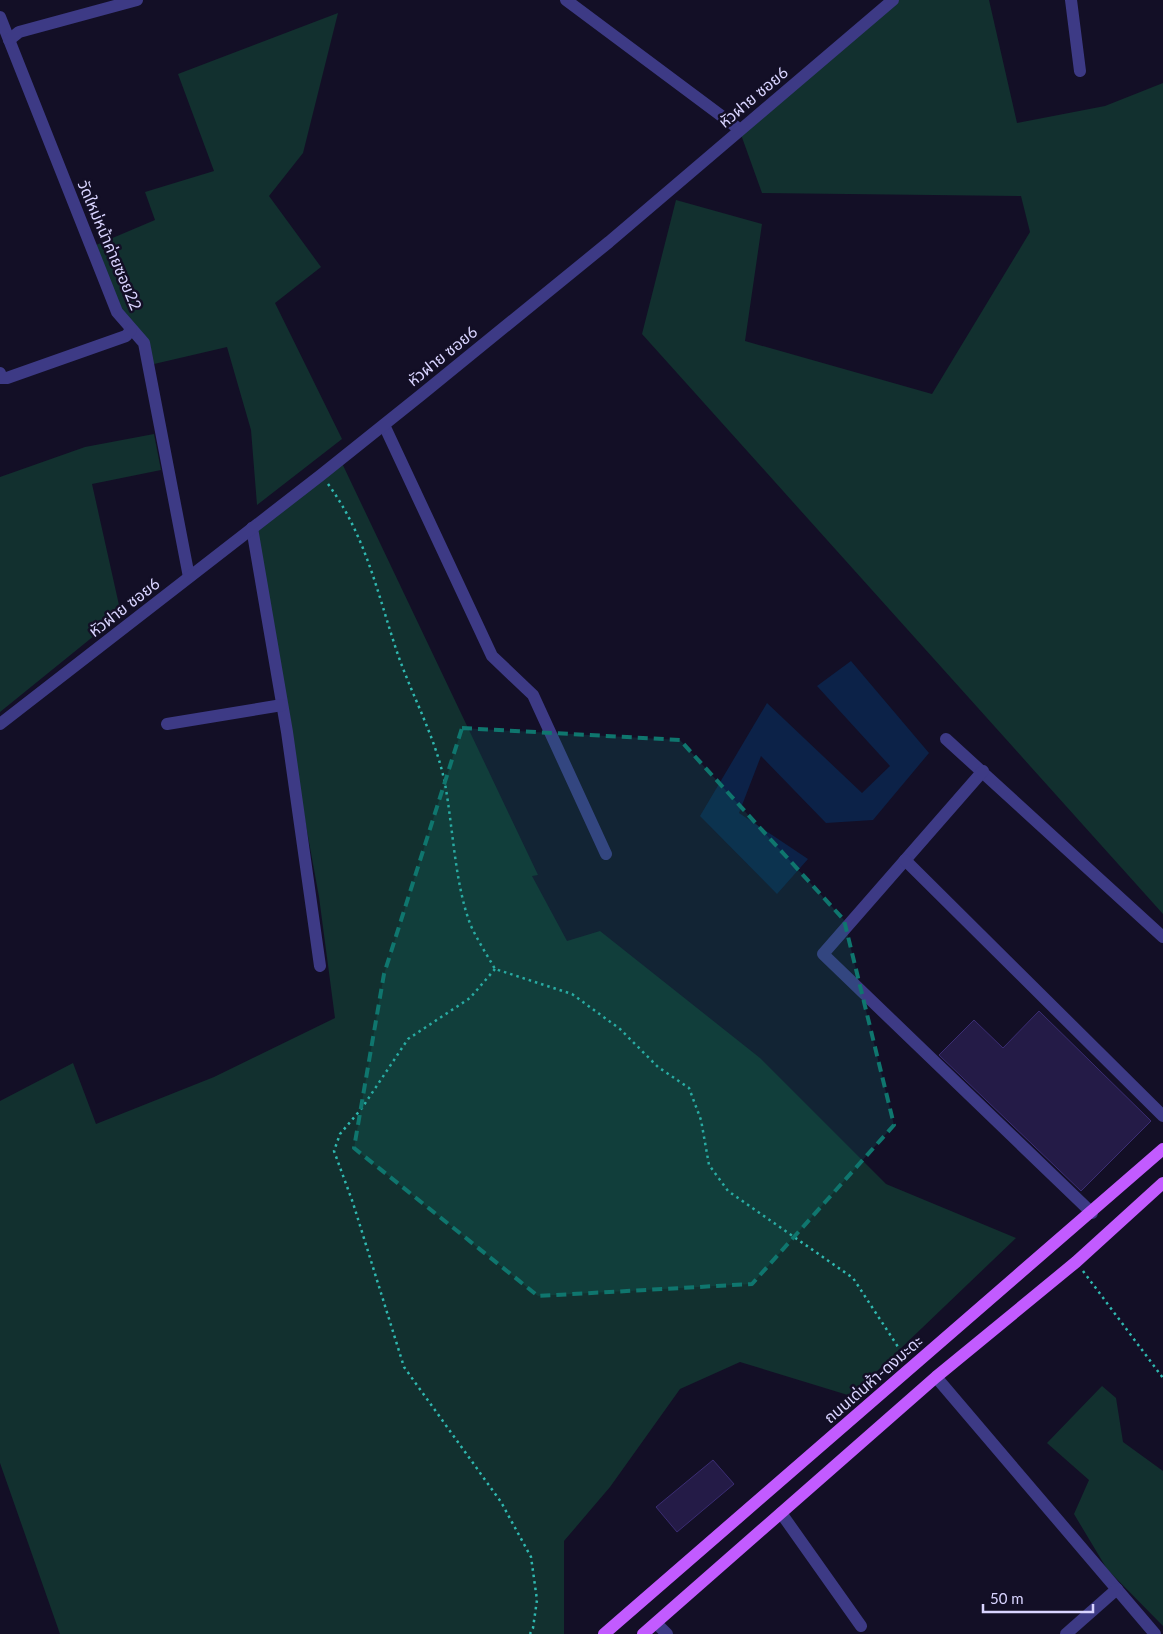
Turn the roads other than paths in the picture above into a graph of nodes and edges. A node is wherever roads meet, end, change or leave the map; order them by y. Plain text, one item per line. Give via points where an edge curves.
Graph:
1 (137, 0) edge
2 (566, 0) edge
3 (893, 0) edge
4 (1071, 0) edge
5 (0, 17) edge
6 (9, 40) junction
7 (1080, 71) dead end
8 (739, 129) junction
9 (131, 330) junction
10 (0, 373) edge
11 (384, 425) junction
12 (252, 528) junction
13 (188, 577) junction
14 (282, 705) junction
15 (0, 724) edge
16 (167, 724) dead end
17 (946, 739) dead end
18 (983, 771) junction
19 (606, 854) dead end
20 (905, 860) junction
21 (1163, 937) edge
22 (320, 966) dead end
23 (1163, 1116) edge
24 (1163, 1149) edge
25 (1163, 1183) edge
26 (1092, 1213) junction
27 (936, 1377) junction
28 (781, 1513) junction
29 (1117, 1589) junction
30 (656, 1622) junction
31 (860, 1626) dead end
32 (604, 1634) edge
33 (642, 1634) edge
34 (666, 1634) edge
35 (1066, 1634) edge
36 (1155, 1634) edge

1 - 6 street via 19,32
2 - 8 street
3 - 8 street, หัวฝาย ซอย6
4 - 7 street
5 - 6 street, วัดใหม่หน้าค่ายซอย22
6 - 9 street, วัดใหม่หน้าค่ายซอย22 via 117,312
8 - 11 street, หัวฝาย ซอย6 via 609,242
9 - 10 street via 126,336 7,378 1,378
9 - 13 street, วัดใหม่หน้าค่ายซอย22 via 144,343
11 - 12 street, หัวฝาย ซอย6
11 - 19 street via 492,656 533,695
12 - 13 street, หัวฝาย ซอย6
12 - 14 street
13 - 15 street, หัวฝาย ซอย6
14 - 16 street
14 - 22 street
17 - 18 street
18 - 20 street
18 - 21 street
20 - 23 street
20 - 26 street via 823,954
24 - 26 main road, ถนนเด่นห้า-ดงมะดะ
25 - 27 main road via 1076,1262
26 - 32 main road, ถนนเด่นห้า-ดงมะดะ
27 - 28 main road
27 - 29 street
28 - 30 main road
28 - 31 street
29 - 35 street
29 - 36 street
30 - 33 main road
30 - 34 street

